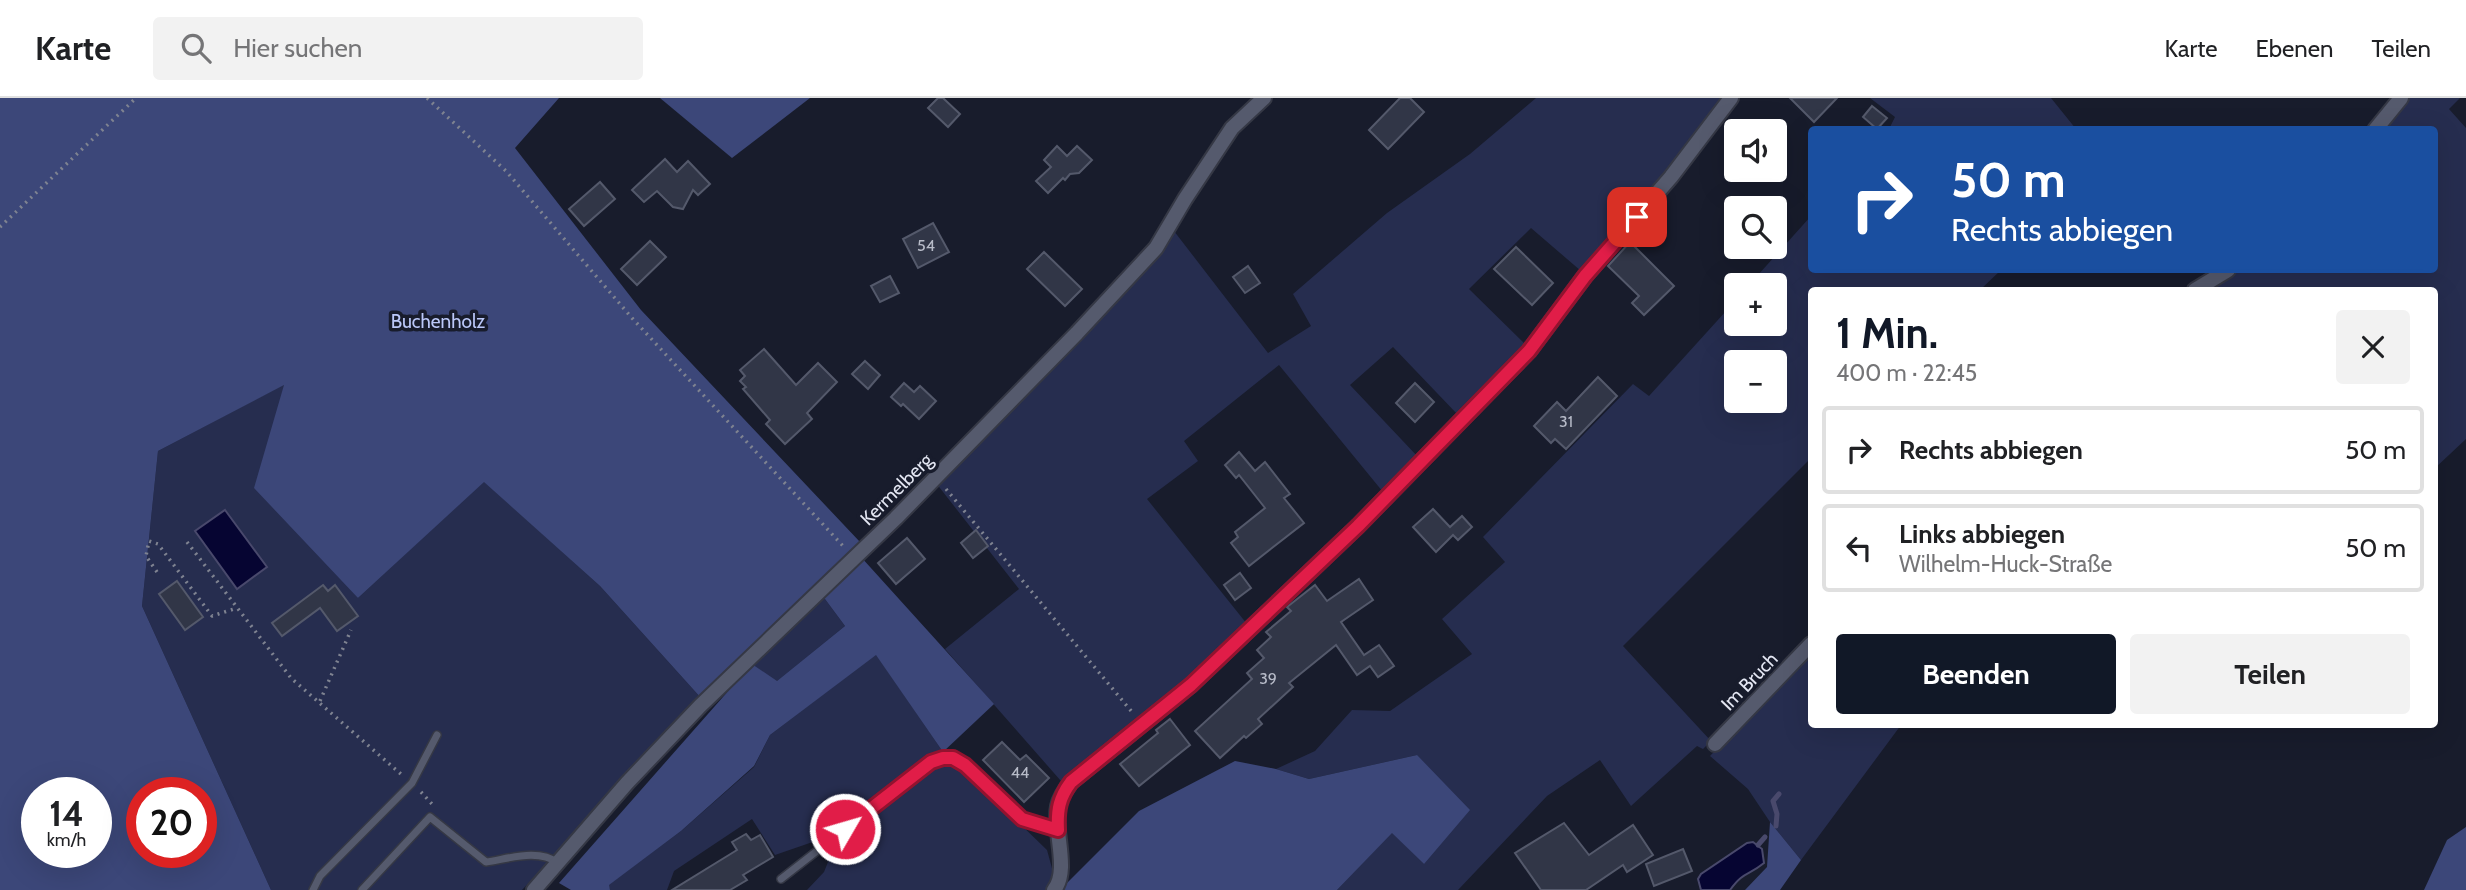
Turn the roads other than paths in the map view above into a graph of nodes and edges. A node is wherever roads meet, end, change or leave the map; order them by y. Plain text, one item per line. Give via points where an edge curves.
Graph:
1 (1264, 98) edge
2 (1731, 98) edge
3 (2401, 98) edge
4 (2378, 126) edge
5 (2223, 273) edge
6 (2200, 287) edge
7 (1808, 647) edge
8 (437, 735) dead end
9 (1714, 744) dead end
10 (1058, 830) junction
11 (558, 863) junction
12 (781, 879) dead end
13 (313, 890) edge
14 (362, 890) edge
15 (534, 890) edge
16 (1054, 890) edge

1 - 11 street, Kermelberg via 1232,128 1156,248 936,477 700,706
2 - 10 street via 1529,351 1358,526 1191,685 1071,782 1057,808
3 - 4 street
5 - 6 street
7 - 9 street, Im Bruch
8 - 13 lane via 412,783 320,876
10 - 12 lane via 1022,819 965,765 943,758 931,762
10 - 16 street via 1061,871
11 - 14 lane via 538,855 486,862 430,817
11 - 15 street, Kermelberg

